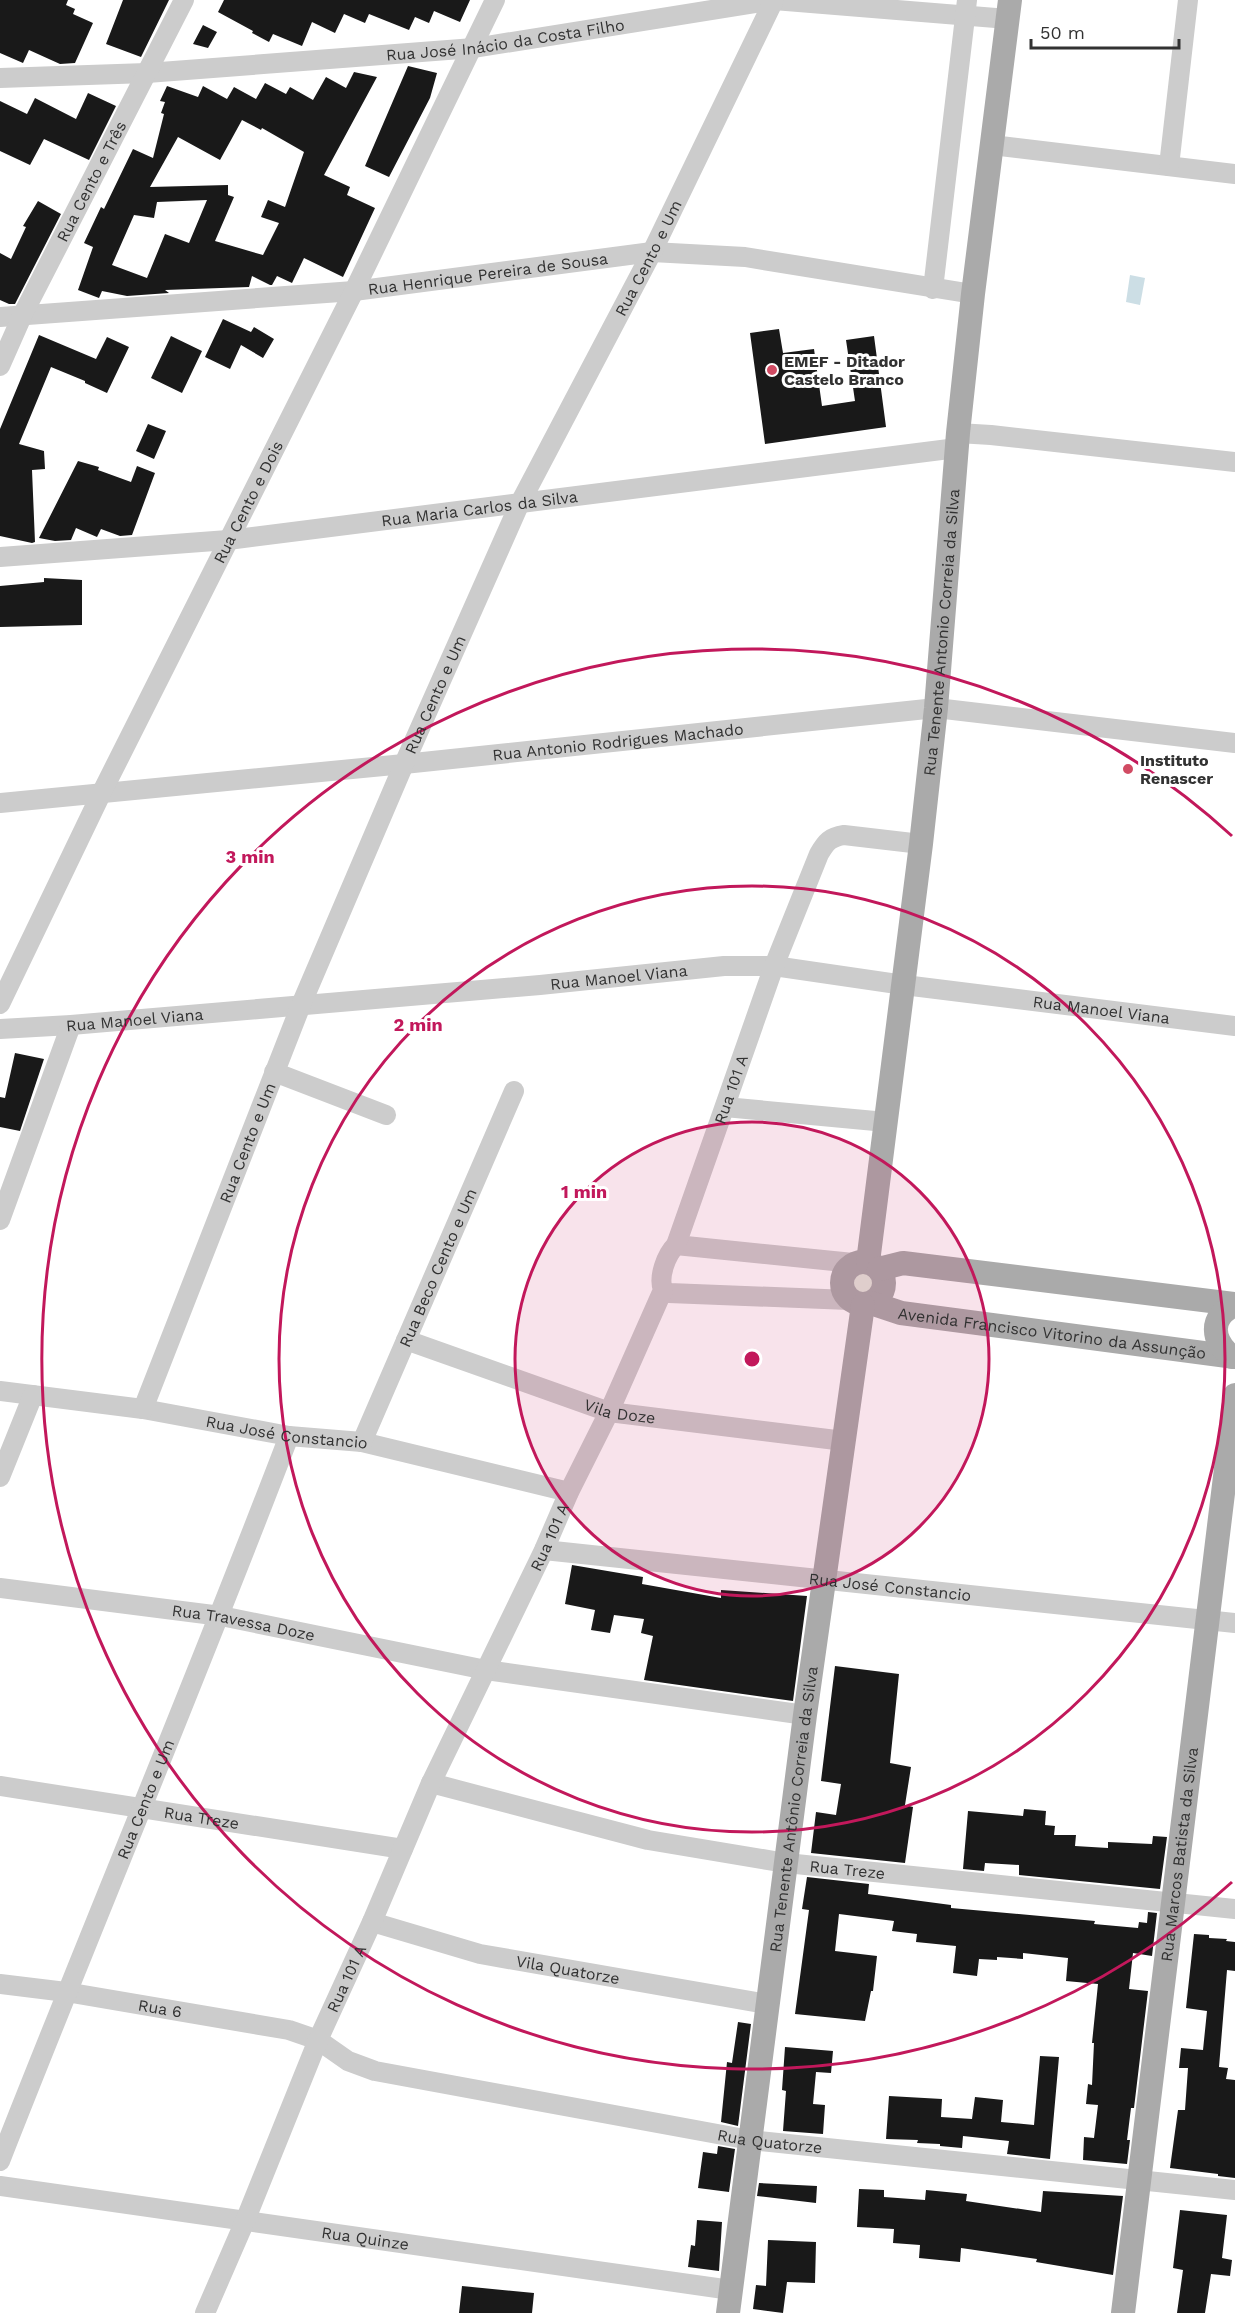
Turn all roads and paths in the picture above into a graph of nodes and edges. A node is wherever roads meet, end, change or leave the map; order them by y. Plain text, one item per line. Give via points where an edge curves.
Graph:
1 (184, 0) edge
2 (495, 0) edge
3 (774, 0) edge
4 (1188, 0) edge
5 (966, 7) edge
6 (1009, 9) edge
7 (474, 48) junction
8 (147, 73) junction
9 (0, 78) edge
10 (992, 145) junction
11 (1169, 166) junction
12 (1235, 174) edge
13 (652, 252) junction
14 (933, 289) junction
15 (354, 291) junction
16 (973, 294) junction
17 (23, 315) junction
18 (0, 317) edge
19 (0, 366) edge
20 (958, 441) junction
21 (1235, 462) edge
22 (519, 505) junction
23 (228, 540) junction
24 (0, 557) edge
25 (936, 708) junction
26 (1235, 743) edge
27 (404, 764) junction
28 (101, 794) junction
29 (0, 803) edge
30 (921, 844) junction
31 (774, 966) junction
32 (904, 985) junction
33 (0, 1004) edge
34 (301, 1005) junction
35 (71, 1025) junction
36 (1235, 1026) edge
37 (0, 1029) edge
38 (274, 1072) junction
39 (514, 1091) dead end
40 (725, 1107) junction
41 (386, 1115) dead end
42 (886, 1122) junction
43 (0, 1220) edge
44 (676, 1245) junction
45 (867, 1265) junction
46 (663, 1290) junction
47 (861, 1303) junction
48 (1235, 1304) edge
49 (406, 1340) junction
50 (1234, 1357) edge
51 (0, 1391) edge
52 (33, 1395) junction
53 (1235, 1395) edge
54 (143, 1409) junction
55 (609, 1412) junction
56 (289, 1436) junction
57 (844, 1441) junction
58 (362, 1442) junction
59 (0, 1477) edge
60 (569, 1492) junction
61 (544, 1550) junction
62 (825, 1578) junction
63 (0, 1588) edge
64 (221, 1616) junction
65 (1207, 1620) junction
66 (1235, 1623) edge
67 (486, 1670) junction
68 (805, 1715) junction
69 (431, 1783) junction
70 (0, 1786) edge
71 (143, 1809) junction
72 (403, 1849) junction
73 (786, 1863) junction
74 (1173, 1902) junction
75 (1235, 1909) edge
76 (372, 1922) junction
77 (0, 1984) edge
78 (66, 1992) junction
79 (767, 2004) junction
80 (318, 2040) junction
81 (750, 2140) junction
82 (0, 2161) edge
83 (1139, 2180) junction
84 (0, 2186) edge
85 (1235, 2190) edge
86 (245, 2221) junction
87 (729, 2301) edge
88 (205, 2313) edge
89 (1123, 2313) edge

1 - 8 street, Rua Cento e Três
2 - 7 street, Rua Cento e Dois
3 - 5 street, Rua José Inácio da Costa Filho
3 - 7 street, Rua José Inácio da Costa Filho
3 - 13 street, Rua Cento e Um
4 - 11 street
5 - 6 street, Rua José Inácio da Costa Filho
5 - 14 street
6 - 10 main road, Rua Tenente Antonio Correia da Silva
7 - 8 street, Rua José Inácio da Costa Filho
7 - 15 street, Rua Cento e Dois
8 - 9 street, Rua José Inácio da Costa Filho
8 - 17 street, Rua Cento e Três
10 - 11 street
10 - 16 main road, Rua Tenente Antonio Correia da Silva
11 - 12 street
13 - 14 street, Rua Henrique Pereira de Sousa via 745,256
13 - 15 street, Rua Henrique Pereira de Sousa
13 - 22 street, Rua Cento e Um
14 - 16 street, Rua Henrique Pereira de Sousa
15 - 17 street, Rua Henrique Pereira de Sousa
15 - 23 street, Rua Cento e Dois
16 - 20 main road, Rua Tenente Antonio Correia da Silva
17 - 18 street, Rua Henrique Pereira de Sousa
17 - 19 street, Rua Cento e Três
20 - 21 street, Rua Maria Carlos da Silva via 1002,436
20 - 22 street, Rua Maria Carlos da Silva
20 - 25 main road, Rua Tenente Antonio Correia da Silva
22 - 23 street, Rua Maria Carlos da Silva
22 - 27 street, Rua Cento e Um
23 - 24 street, Rua Maria Carlos da Silva
23 - 28 street, Rua Cento e Dois
25 - 26 street, Rua Antonio Rodrigues Machado
25 - 27 street, Rua Antonio Rodrigues Machado
25 - 30 main road, Rua Tenente Antonio Correia da Silva
27 - 28 street, Rua Antonio Rodrigues Machado
27 - 34 street, Rua Cento e Um
28 - 29 street, Rua Antonio Rodrigues Machado
28 - 33 street, Rua Cento e Dois
30 - 31 street, Rua 101 A via 832,837 819,854
30 - 32 main road, Rua Tenente Antonio Correia da Silva
31 - 32 street, Rua Manoel Viana
31 - 34 street, Rua Manoel Viana via 724,966
31 - 40 street, Rua 101 A
32 - 36 street, Rua Manoel Viana
32 - 42 main road, Rua Tenente Antonio Correia da Silva
34 - 35 street, Rua Manoel Viana
34 - 38 street, Rua Cento e Um
35 - 37 street, Rua Manoel Viana
35 - 43 street
38 - 41 street
38 - 54 street, Rua Cento e Um
39 - 49 street, Rua Beco Cento e Um
40 - 42 street
40 - 44 street, Rua 101 A
42 - 45 main road, Rua Tenente Antonio Correia da Silva
44 - 45 street
44 - 46 street, Rua 101 A via 667,1259 661,1280
45 - 47 main road via 885,1281 884,1289 881,1296
45 - 47 main road via 848,1268 842,1280 844,1294
45 - 48 main road via 903,1263
46 - 47 street
46 - 55 street, Rua 101 A
47 - 50 main road, Avenida Francisco Vitorino da Assunção via 901,1313
47 - 57 main road, Rua Tenente Antônio Correia da Silva
48 - 50 main road via 1224,1312 1216,1328 1220,1345
49 - 55 street, Vila Doze
49 - 58 street, Rua Beco Cento e Um
51 - 52 street, Rua José Constancio
52 - 54 street, Rua José Constancio
52 - 59 street
53 - 65 main road, Rua Marcos Batista da Silva
54 - 56 street, Rua José Constancio
55 - 57 street, Vila Doze
55 - 60 street, Rua 101 A
56 - 58 street, Rua José Constancio
56 - 64 street, Rua Cento e Um
57 - 62 main road, Rua Tenente Antônio Correia da Silva
58 - 60 street, Rua José Constancio
60 - 61 street, Rua 101 A
61 - 62 street, Rua José Constancio
61 - 67 street, Rua 101 A
62 - 65 street, Rua José Constancio
62 - 68 main road, Rua Tenente Antônio Correia da Silva
63 - 64 street, Rua Travessa Doze
64 - 67 street, Rua Travessa Doze
64 - 71 street, Rua Cento e Um
65 - 66 street, Rua José Constancio
65 - 74 main road, Rua Marcos Batista da Silva
67 - 68 street, Rua Travessa Doze
67 - 69 street, Rua 101 A
68 - 73 main road, Rua Tenente Antônio Correia da Silva
69 - 72 street, Rua 101 A
69 - 73 street, Rua Treze via 648,1840
70 - 71 street, Rua Treze
71 - 72 street, Rua Treze
71 - 78 street, Rua Cento e Um
72 - 76 street, Rua 101 A
73 - 74 street, Rua Treze
73 - 79 main road, Rua Tenente Antônio Correia da Silva
74 - 75 street, Rua Treze
74 - 83 main road, Rua Marcos Batista da Silva
76 - 79 street, Vila Quatorze via 480,1954
76 - 80 street, Rua 101 A
77 - 78 street, Rua 6
78 - 80 street, Rua 6 via 289,2030
78 - 82 street, Rua Cento e Um
79 - 81 main road, Rua Tenente Antônio Correia da Silva
80 - 81 street, Rua Quatorze via 348,2061 375,2071
80 - 86 street, Rua 101 A
81 - 83 street, Rua Quatorze
81 - 87 main road, Rua Tenente Antônio Correia da Silva
83 - 85 street, Rua Quatorze
83 - 89 main road, Rua Marcos Batista da Silva
84 - 86 street, Rua Quinze
86 - 87 street, Rua Quinze
86 - 88 street, Rua 101 A

